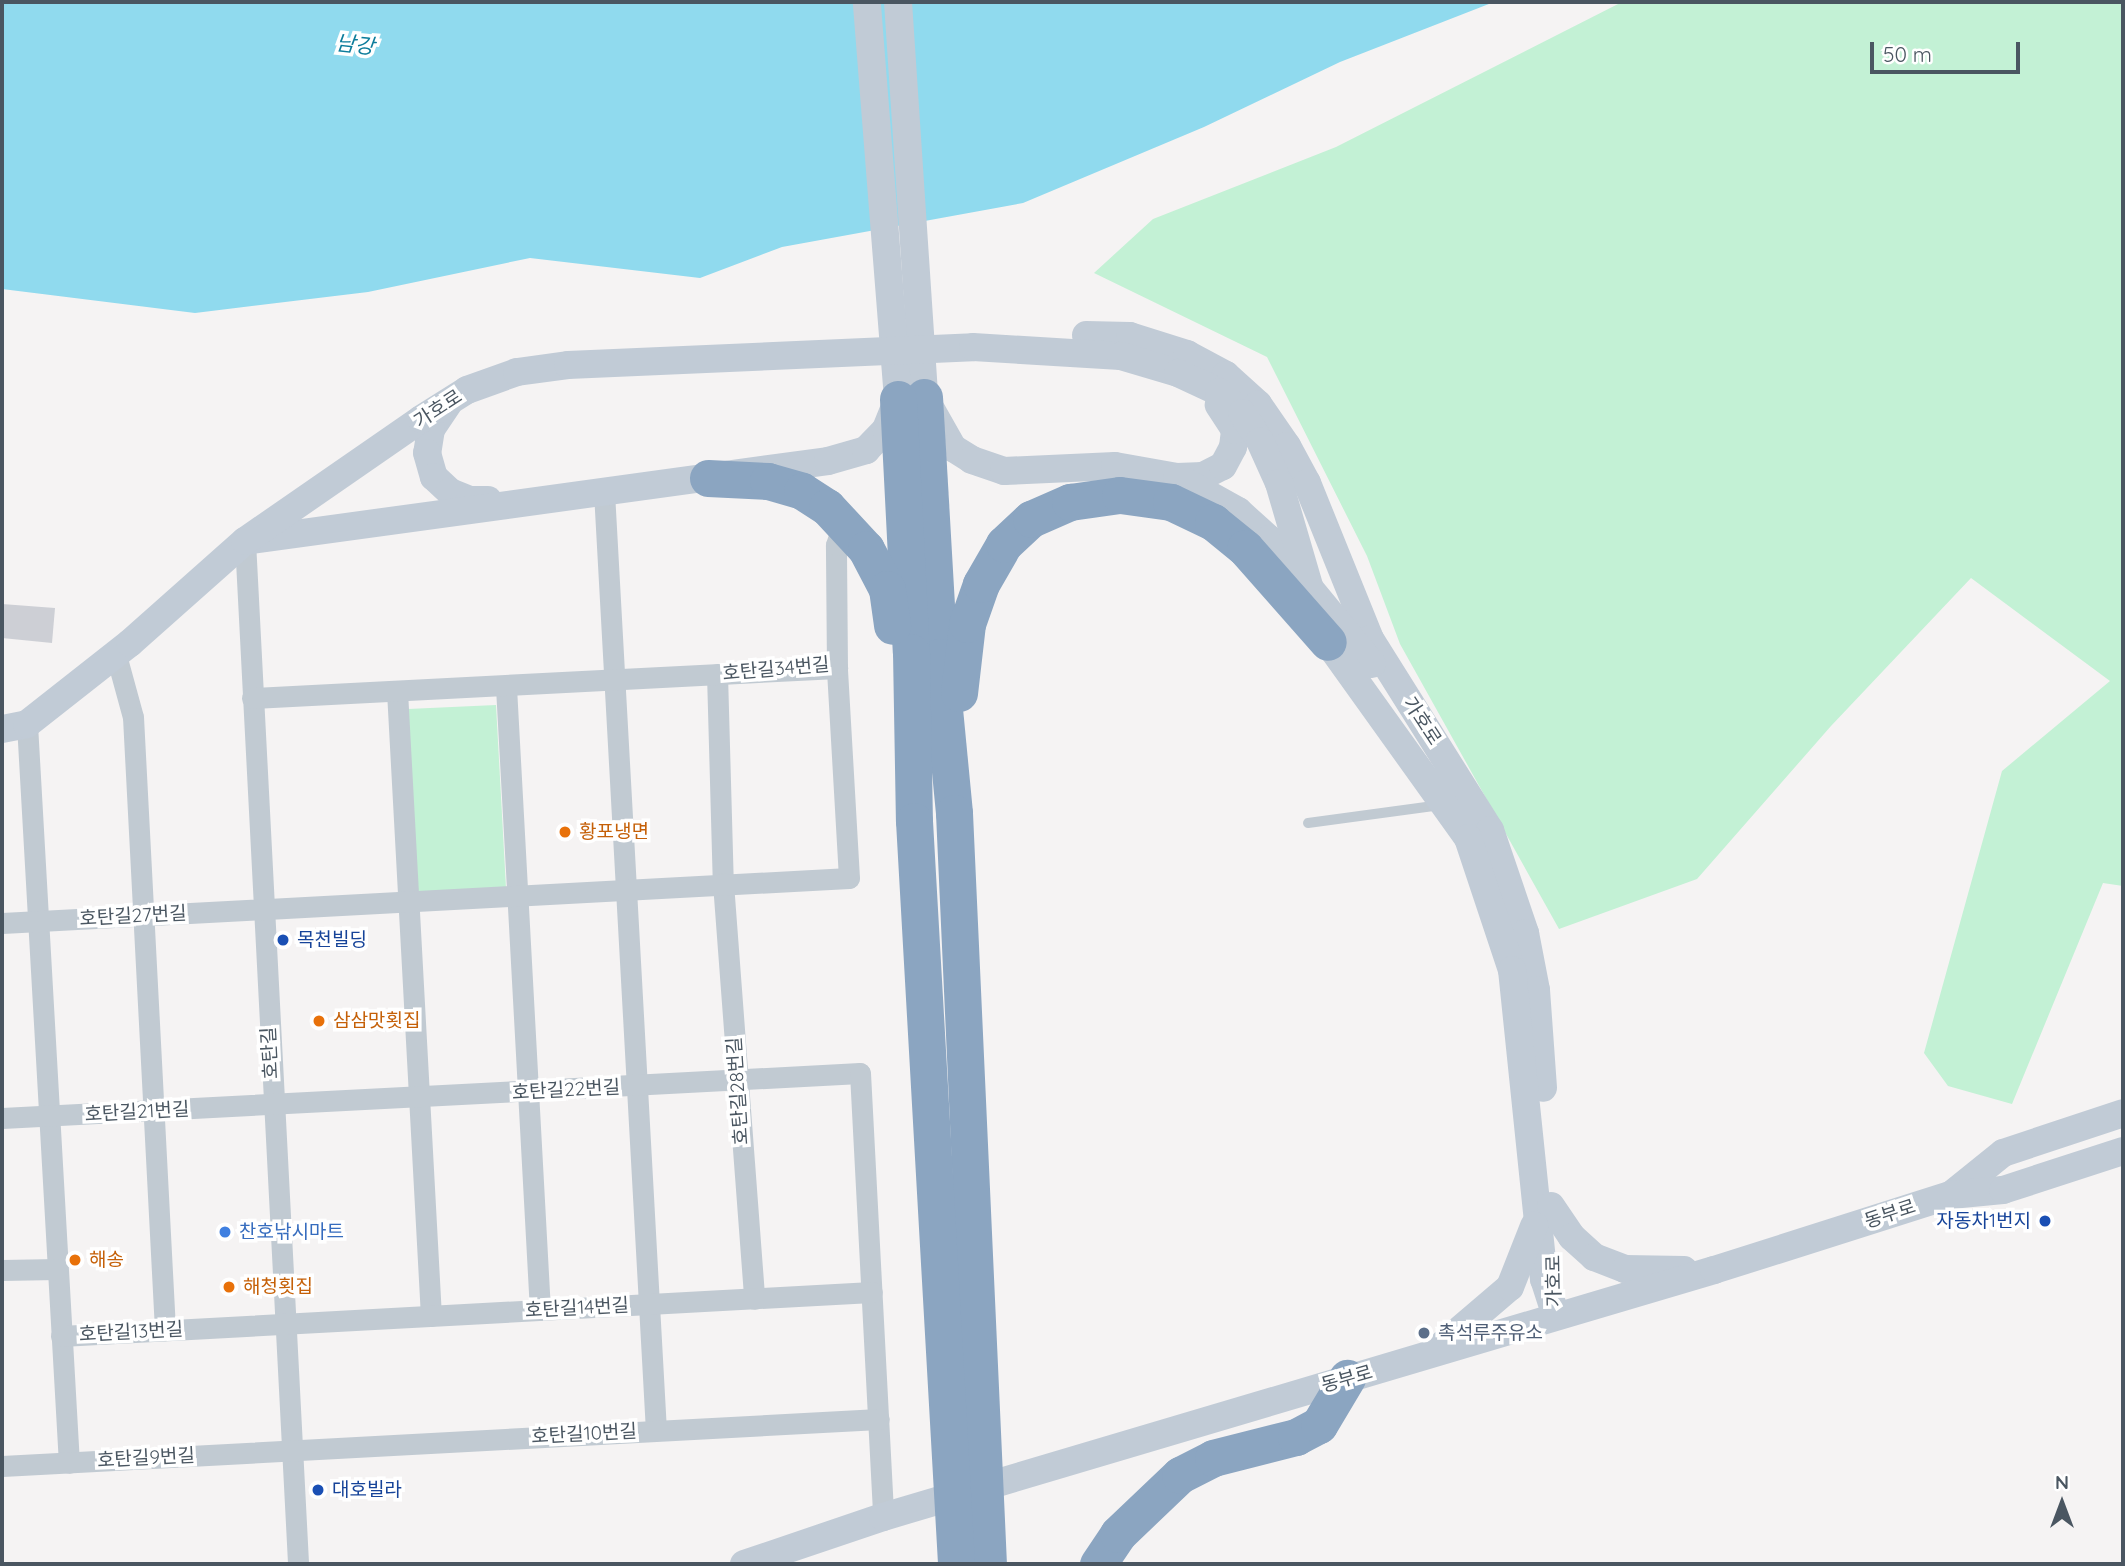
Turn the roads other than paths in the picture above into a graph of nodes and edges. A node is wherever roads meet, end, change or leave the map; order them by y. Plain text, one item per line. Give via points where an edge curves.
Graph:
1 (867, 2) edge
2 (898, 2) edge
3 (973, 347) junction
4 (1178, 373) junction
5 (911, 398) junction
6 (450, 400) junction
7 (1177, 477) junction
8 (708, 478) junction
9 (604, 492) junction
10 (557, 499) junction
11 (843, 523) junction
12 (245, 541) junction
13 (1309, 589) junction
14 (1328, 642) junction
15 (116, 654) junction
16 (837, 668) junction
17 (717, 674) junction
18 (615, 679) junction
19 (506, 687) junction
20 (397, 691) junction
21 (252, 698) junction
22 (15, 727) edge
23 (1426, 728) junction
24 (1454, 794) junction
25 (954, 813) junction
26 (914, 821) junction
27 (1308, 823) dead end
28 (723, 883) junction
29 (626, 889) junction
30 (516, 897) junction
31 (408, 902) junction
32 (264, 908) junction
33 (145, 915) junction
34 (38, 921) junction
35 (2, 923) edge
36 (736, 1079) junction
37 (637, 1086) junction
38 (527, 1092) junction
39 (419, 1098) junction
40 (272, 1106) junction
41 (154, 1111) junction
42 (2123, 1112) edge
43 (48, 1116) junction
44 (2, 1118) edge
45 (2123, 1151) edge
46 (1951, 1195) junction
47 (1544, 1209) junction
48 (57, 1269) junction
49 (2, 1270) edge
50 (1714, 1270) junction
51 (872, 1292) junction
52 (754, 1299) junction
53 (649, 1304) junction
54 (541, 1310) junction
55 (431, 1316) junction
56 (1556, 1316) junction
57 (282, 1324) junction
58 (165, 1330) junction
59 (61, 1336) junction
60 (1431, 1354) junction
61 (1347, 1378) junction
62 (879, 1419) junction
63 (967, 1422) junction
64 (656, 1430) junction
65 (290, 1450) junction
66 (69, 1463) junction
67 (2, 1466) edge
68 (883, 1517) junction
69 (972, 1556) edge
70 (298, 1564) edge
71 (744, 1564) edge
72 (1098, 1564) edge

1 - 5 street
2 - 5 street
3 - 4 street, 가호로 via 1121,356
3 - 6 street, 가호로 via 568,365 517,372
3 - 23 street, 가호로 via 1056,334 1130,336 1187,354 1226,375 1258,404 1287,446 1307,483 1370,639
4 - 7 street via 1226,411 1234,430 1223,466 1203,476
4 - 13 street, 가호로 via 1219,393 1242,412 1260,441 1279,483
5 - 7 street via 953,448 1004,471 1115,466
5 - 8 street via 866,450 838,459
5 - 25 highway
5 - 26 highway
6 - 10 street via 431,429 427,453 434,477 442,485 471,500
6 - 12 street, 가호로
7 - 13 street via 1238,511 1269,539
8 - 9 street
8 - 11 highway via 768,481 802,491
9 - 10 street
9 - 18 street
10 - 12 street
11 - 16 street, 호탄길34번길 via 836,545
11 - 26 highway via 866,549 887,589
12 - 15 street, 가호로
12 - 21 street, 호탄길
13 - 14 street, 가호로
13 - 23 street
14 - 24 street, 가호로
14 - 25 highway via 1245,548 1213,522 1171,502 1120,495 1070,502 1031,519 1004,544 981,584 967,624 960,668
15 - 22 street, 가호로
15 - 33 street via 132,717
16 - 17 street, 호탄길34번길
16 - 28 street via 849,878
17 - 18 street, 호탄길34번길
17 - 28 street, 호탄길28번길
18 - 19 street, 호탄길34번길
18 - 29 street
19 - 20 street, 호탄길34번길
19 - 30 street
20 - 21 street, 호탄길34번길
20 - 31 street
21 - 32 street, 호탄길
22 - 34 street, 호탄길13번길
23 - 24 street, 가호로
24 - 27 lane
24 - 47 street, 가호로 via 1512,971
25 - 63 highway
26 - 63 highway
28 - 29 street
28 - 36 street, 호탄길28번길
29 - 30 street
29 - 37 street
30 - 31 street
30 - 38 street
31 - 32 street
31 - 39 street
32 - 33 street, 호탄길27번길
32 - 40 street, 호탄길
33 - 34 street, 호탄길27번길
33 - 41 street
34 - 35 street, 호탄길27번길
34 - 43 street, 호탄길13번길
36 - 37 street, 호탄길22번길
36 - 51 street, 호탄길22번길 via 860,1073
36 - 52 street, 호탄길28번길
37 - 38 street, 호탄길22번길
37 - 53 street
38 - 39 street, 호탄길22번길
38 - 54 street
39 - 40 street, 호탄길22번길
39 - 55 street
40 - 41 street, 호탄길21번길
40 - 57 street, 호탄길
41 - 43 street, 호탄길21번길
41 - 58 street
42 - 46 street, 동부로 via 2003,1153
43 - 44 street, 호탄길21번길
43 - 48 street, 호탄길13번길
45 - 46 street, 동부로 via 2003,1191
46 - 50 street, 동부로
47 - 50 street via 1594,1257 1625,1269
47 - 56 street, 가호로 via 1544,1279
47 - 60 street via 1510,1287
48 - 49 street
48 - 59 street, 호탄길13번길
50 - 56 street, 동부로
51 - 52 street, 호탄길14번길
51 - 62 street
52 - 53 street, 호탄길14번길
53 - 54 street, 호탄길14번길
53 - 64 street
54 - 55 street, 호탄길14번길
55 - 57 street, 호탄길14번길
56 - 60 street, 동부로
57 - 58 street, 호탄길13번길
57 - 65 street, 호탄길
58 - 59 street, 호탄길13번길
59 - 66 street
60 - 61 street, 동부로
61 - 68 street, 동부로
61 - 72 highway via 1319,1425 1296,1437 1213,1458 1180,1475 1118,1534
62 - 64 street, 호탄길10번길
62 - 68 street
63 - 69 highway
64 - 65 street, 호탄길10번길
65 - 66 street, 호탄길9번길
65 - 70 street, 호탄길
66 - 67 street, 호탄길9번길
68 - 71 street, 동부로

